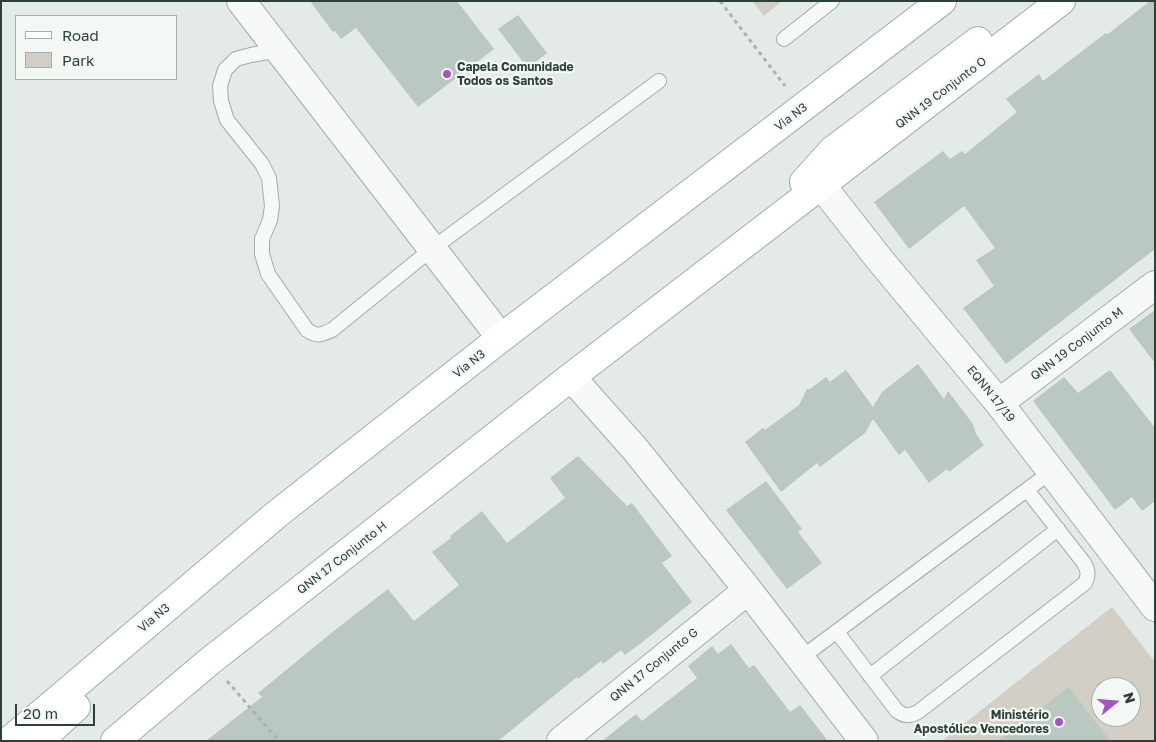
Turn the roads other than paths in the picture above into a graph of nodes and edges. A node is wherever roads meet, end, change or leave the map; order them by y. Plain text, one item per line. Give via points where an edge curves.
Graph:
1 (241, 1) edge
2 (832, 1) edge
3 (942, 1) edge
4 (1031, 1) edge
5 (1061, 1) edge
6 (784, 39) dead end
7 (279, 50) junction
8 (658, 81) dead end
9 (821, 185) junction
10 (758, 233) junction
11 (433, 248) junction
12 (1155, 285) edge
13 (502, 338) junction
14 (571, 377) junction
15 (999, 403) junction
16 (1052, 471) junction
17 (1027, 490) junction
18 (277, 514) junction
19 (1058, 529) junction
20 (748, 590) junction
21 (1154, 605) edge
22 (837, 632) junction
23 (801, 658) junction
24 (870, 676) junction
25 (9, 741) edge
26 (39, 741) edge
27 (115, 741) edge
28 (561, 741) edge
29 (864, 741) edge

1 - 7 street
2 - 6 lane
3 - 13 main road, Via N3
4 - 10 main road via 833,150
5 - 9 main road, QNN 19 Conjunto O
7 - 11 street
7 - 11 lane via 236,59 225,70 220,86 221,102 227,120 262,164 269,178 272,206 262,239 262,254 268,274 307,330 322,335 332,330
8 - 11 lane
9 - 10 main road
9 - 15 street, EQNN 17/19
10 - 14 main road
11 - 13 street
12 - 15 street, QNN 19 Conjunto M
13 - 18 main road, Via N3
14 - 20 street via 635,449
14 - 27 main road, QNN 17 Conjunto H
15 - 16 street, EQNN 17/19
16 - 17 lane
16 - 21 street, EQNN 17/19
17 - 19 lane
17 - 22 lane
18 - 25 main road, Via N3
18 - 26 main road via 182,610
19 - 24 lane
19 - 24 lane via 1084,562 1088,576 1085,583 918,712 903,716
20 - 23 street
20 - 28 street, QNN 17 Conjunto G
22 - 23 lane
22 - 24 lane
23 - 29 street

